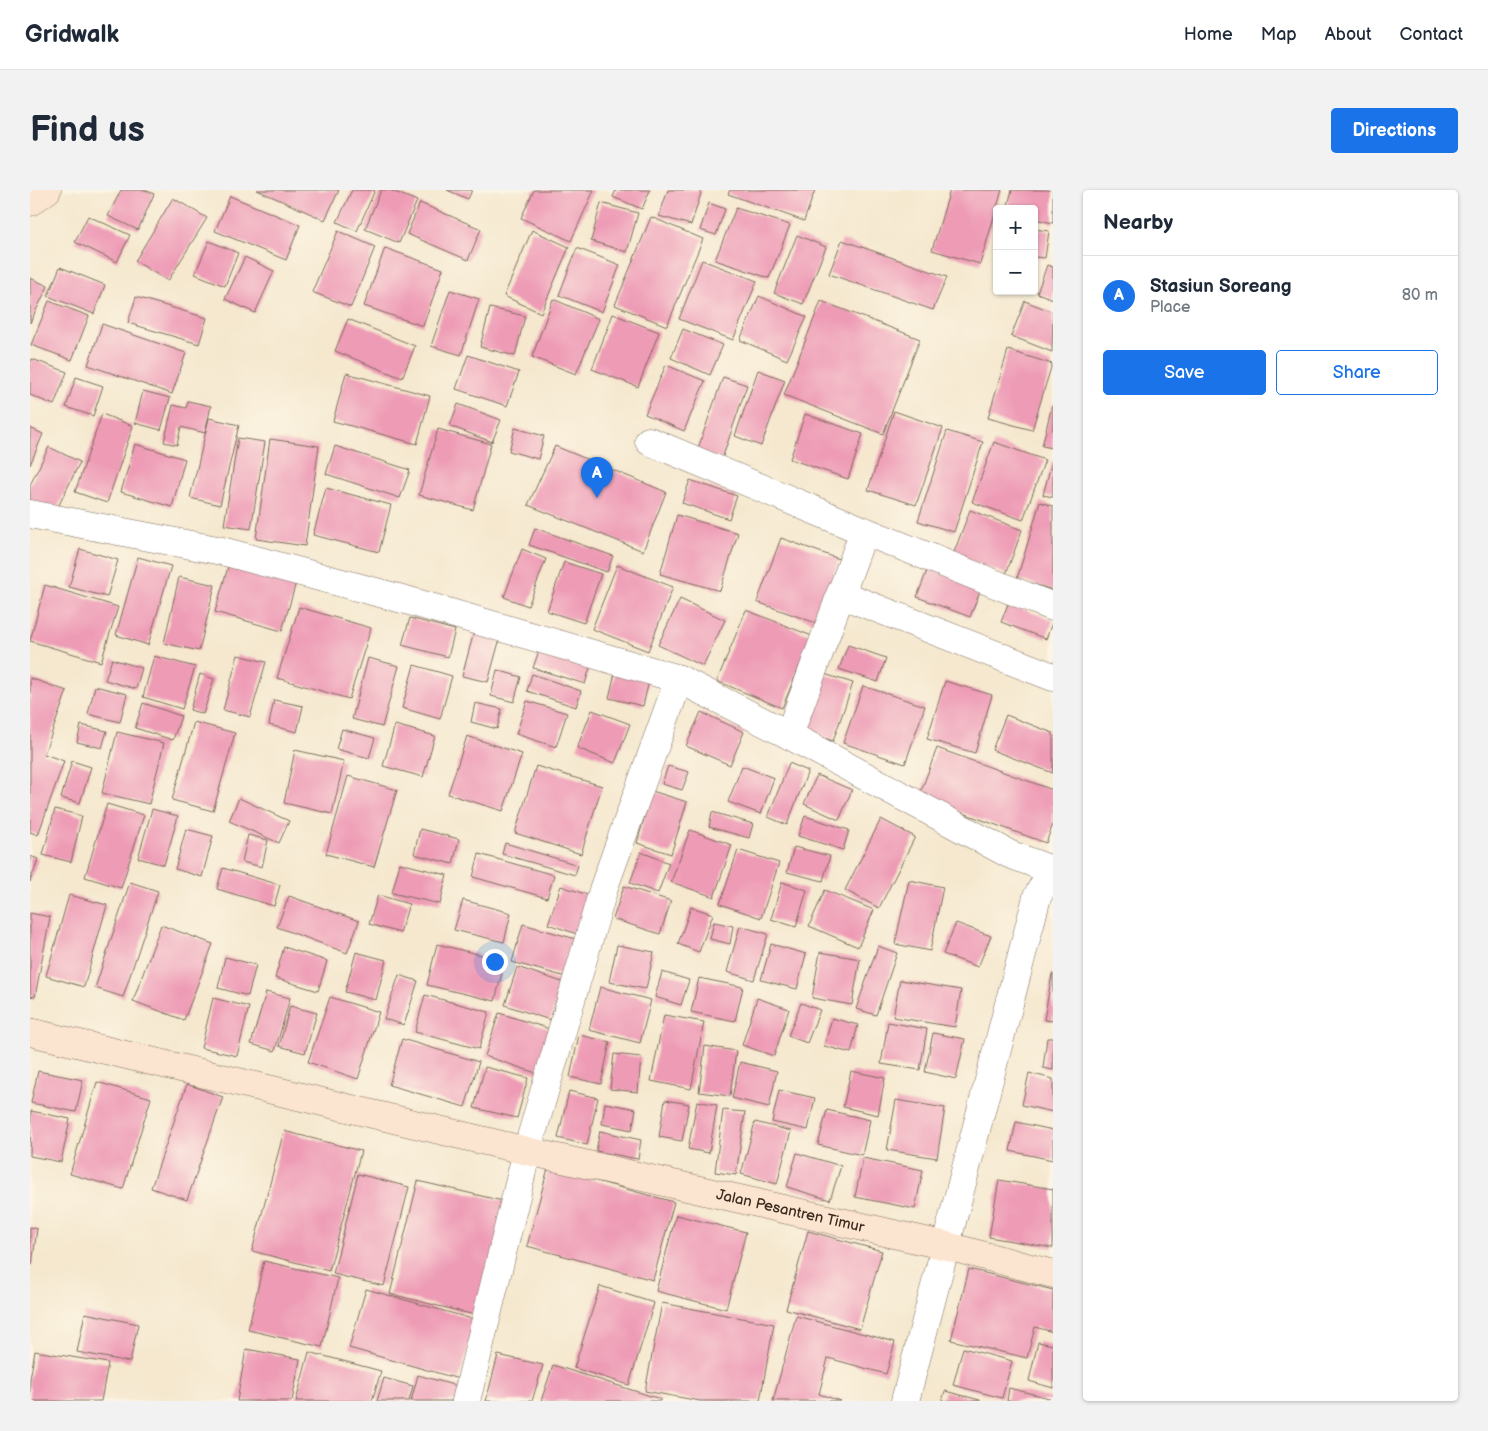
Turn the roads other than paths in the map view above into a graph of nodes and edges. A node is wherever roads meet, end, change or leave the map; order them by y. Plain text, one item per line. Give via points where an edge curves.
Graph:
1 (47, 190) edge
2 (30, 202) edge
3 (649, 441) dead end
4 (30, 514) edge
5 (864, 531) junction
6 (840, 594) junction
7 (1053, 607) edge
8 (1053, 677) edge
9 (679, 679) junction
10 (789, 735) junction
11 (1053, 870) edge
12 (30, 1032) edge
13 (527, 1151) junction
14 (946, 1246) junction
15 (1053, 1274) edge
16 (466, 1401) edge
17 (905, 1401) edge

1 - 2 main road
3 - 5 street
4 - 9 street via 222,551
5 - 6 street
5 - 7 street
6 - 8 street
6 - 10 street
9 - 10 street
9 - 13 street via 604,887
10 - 11 street via 1009,854
11 - 14 street via 1037,897
12 - 13 main road, Jalan Pesantren Timur
13 - 14 main road, Jalan Pesantren Timur
13 - 16 street
14 - 15 main road, Jalan Pesantren Timur
14 - 17 street

